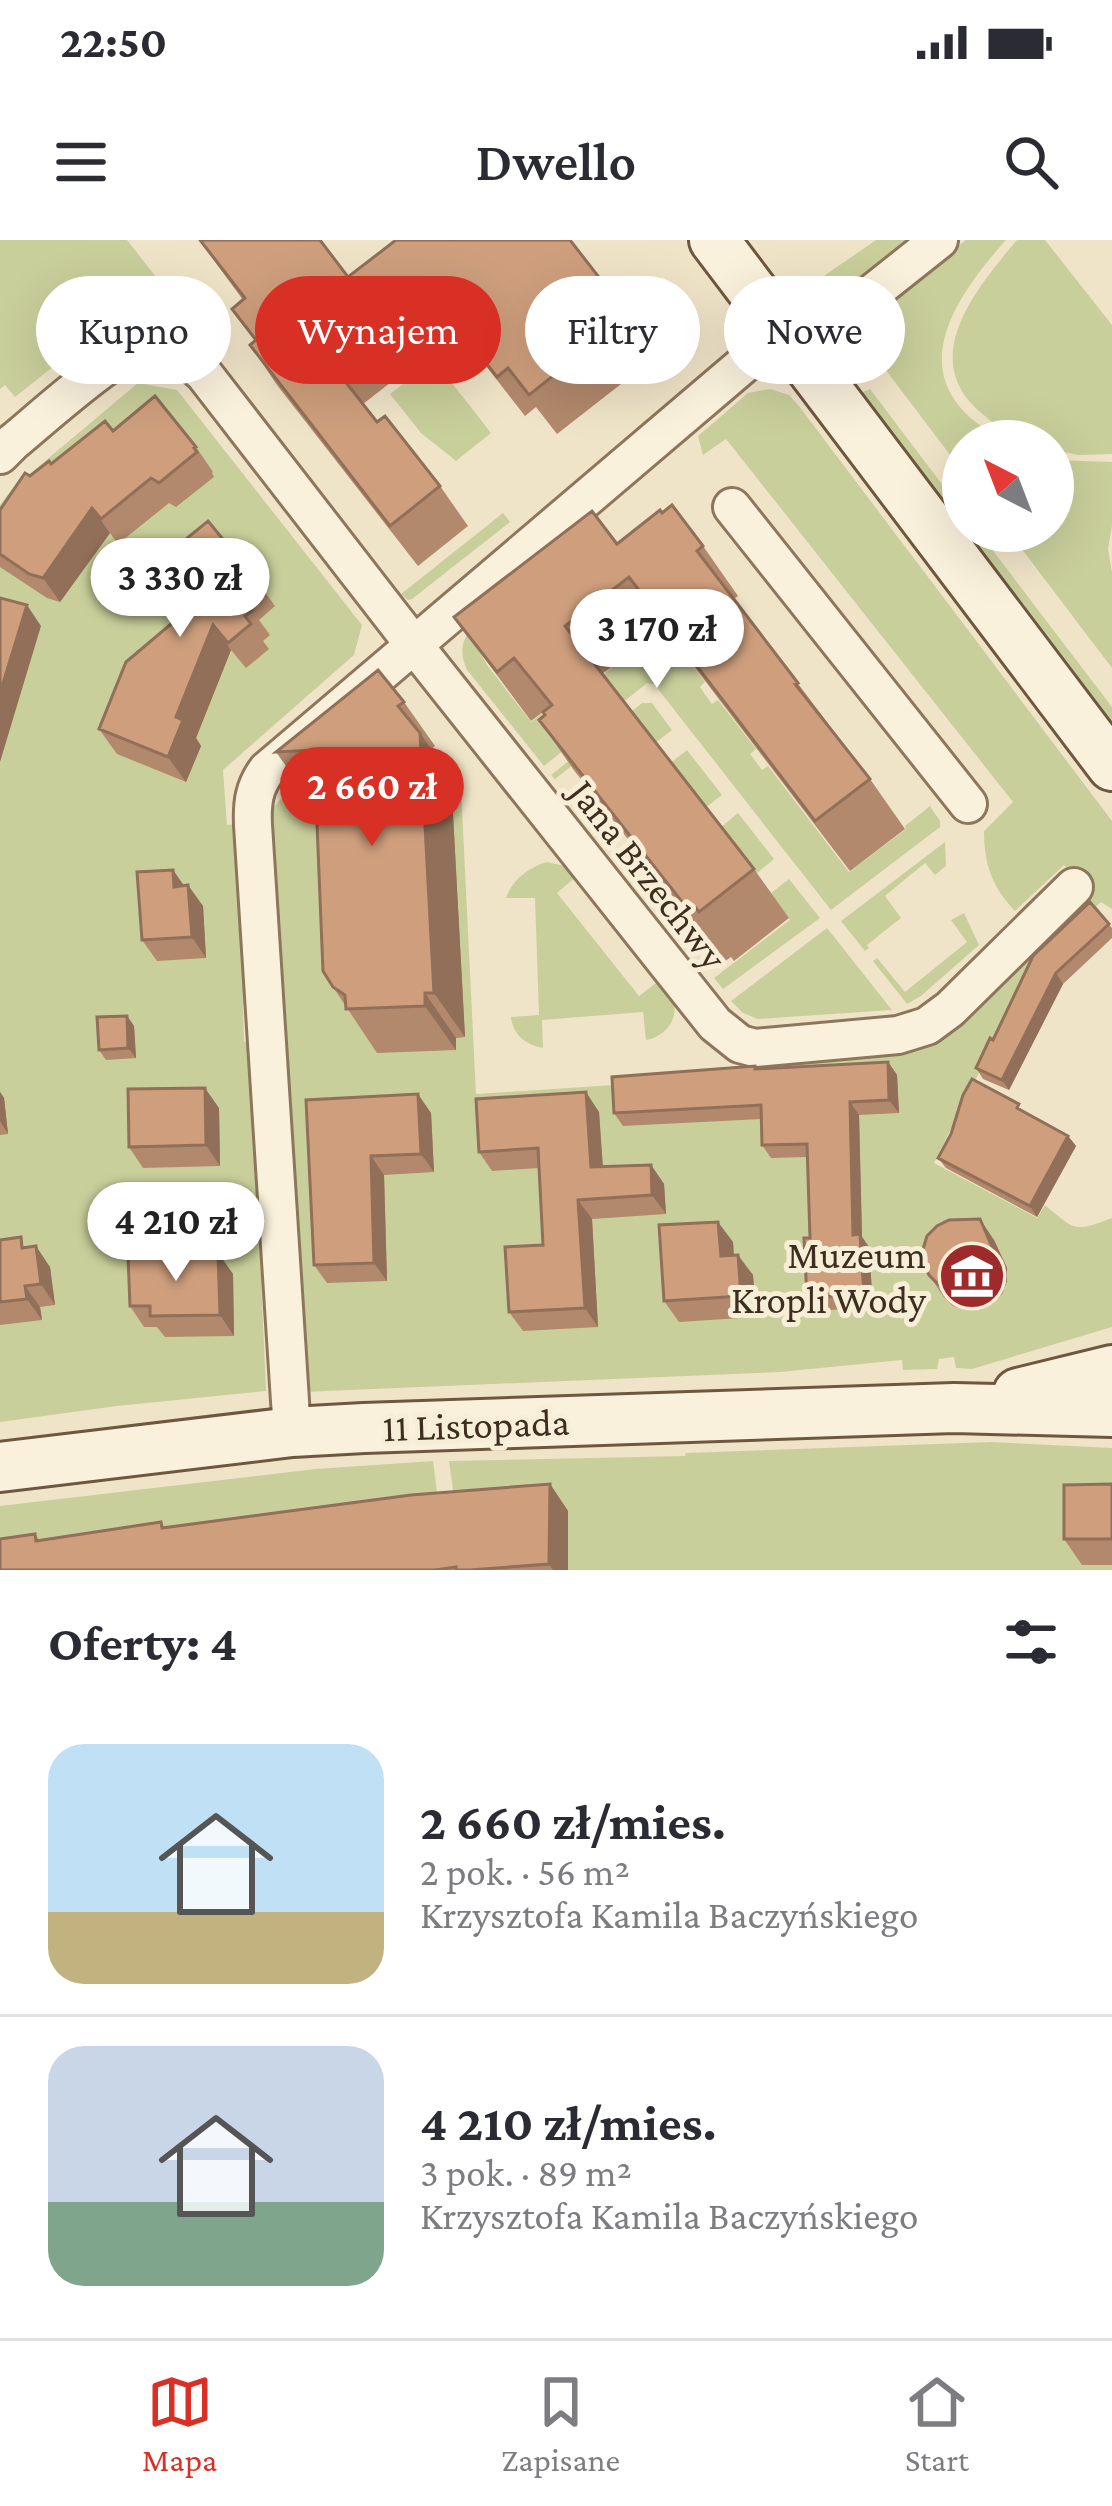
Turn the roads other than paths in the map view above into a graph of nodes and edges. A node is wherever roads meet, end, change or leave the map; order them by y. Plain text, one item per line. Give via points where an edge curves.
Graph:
1 (714, 240) edge
2 (939, 240) edge
3 (741, 276) edge
4 (886, 276) edge
5 (737, 384) edge
6 (823, 384) edge
7 (4, 441) edge
8 (732, 507) dead end
9 (414, 645) junction
10 (1112, 766) edge
11 (968, 804) dead end
12 (1074, 887) dead end
13 (1112, 1370) edge
14 (954, 1408) junction
15 (1112, 1412) edge
16 (292, 1432) junction
17 (0, 1468) edge

1 - 3 street
2 - 4 street
5 - 9 street
6 - 10 street
7 - 9 street, Jana Brzechwy via 118,357 139,347 174,352 203,374
8 - 11 street
9 - 12 street, Jana Brzechwy via 715,1024 740,1044 898,1035 927,1026
9 - 16 street via 268,770 252,806
13 - 14 street, 11 Listopada
14 - 15 street, 11 Listopada
14 - 16 street, 11 Listopada
16 - 17 street, 11 Listopada

